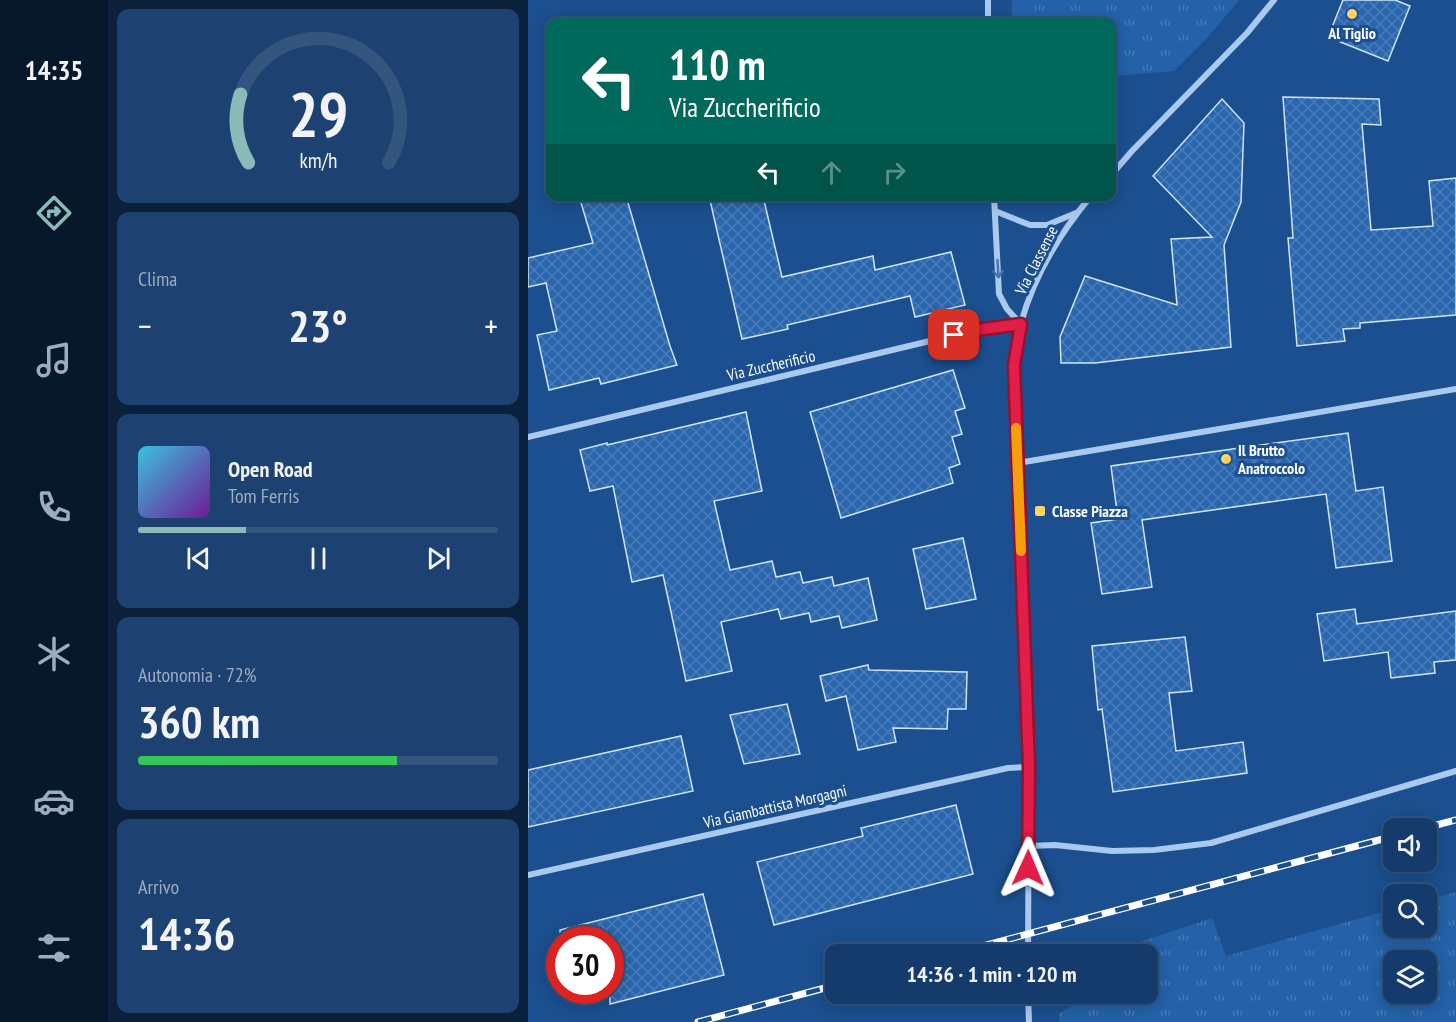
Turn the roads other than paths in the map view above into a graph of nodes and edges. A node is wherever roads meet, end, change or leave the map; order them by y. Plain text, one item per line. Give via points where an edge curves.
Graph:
1 (988, 0) edge
2 (1274, 0) edge
3 (988, 18) edge
4 (1116, 169) edge
5 (994, 201) edge
6 (1087, 201) edge
7 (995, 211) junction
8 (1078, 212) junction
9 (1021, 324) junction
10 (1456, 390) edge
11 (528, 437) edge
12 (1018, 463) junction
13 (1029, 766) junction
14 (1456, 771) edge
15 (1029, 846) junction
16 (528, 875) edge
17 (1028, 944) edge
18 (1028, 1004) edge
19 (1029, 1022) edge

1 - 3 street
2 - 4 street
5 - 7 street
6 - 8 street, Via Classense
7 - 8 street via 1030,225 1047,225
7 -> 9 street via 999,294
8 - 9 street, Via Classense via 1054,247
9 - 11 street, Via Zuccherificio via 976,330
9 - 12 street, Via Classense via 1014,365
10 - 12 street
12 - 13 street, Via Classense
13 - 15 street, Via Classense
13 - 16 street, Via Giambattista Morgagni
14 - 15 street via 1211,843 1112,851
15 - 17 street, Via Classense
18 - 19 street

